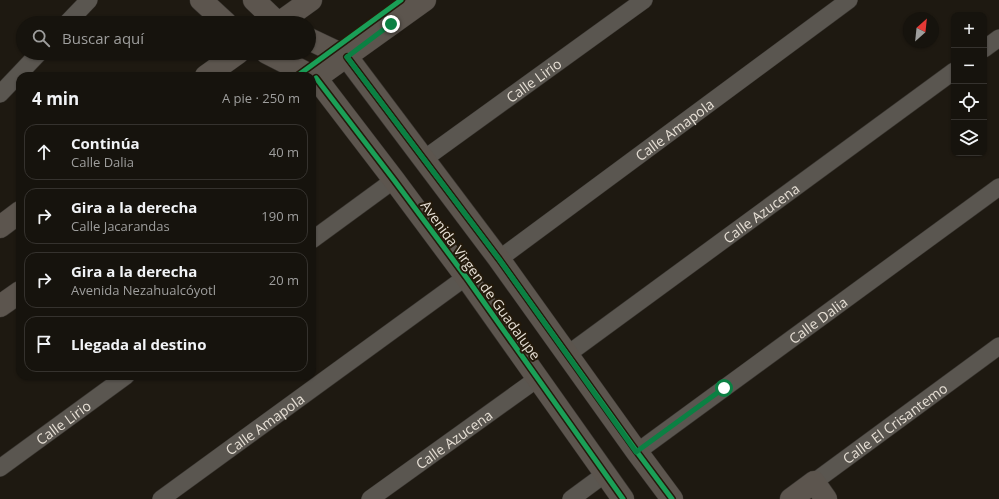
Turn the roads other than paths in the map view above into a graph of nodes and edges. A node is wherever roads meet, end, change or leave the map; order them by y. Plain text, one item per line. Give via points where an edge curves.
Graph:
1 (89, 0) edge
2 (201, 0) edge
3 (254, 0) edge
4 (291, 0) edge
5 (311, 0) edge
6 (425, 0) edge
7 (644, 0) edge
8 (849, 0) edge
9 (74, 16) edge
10 (218, 16) edge
11 (271, 16) edge
12 (282, 16) edge
13 (288, 16) edge
14 (999, 38) edge
15 (316, 42) edge
16 (985, 48) edge
17 (347, 57) junction
18 (32, 60) edge
19 (228, 60) edge
20 (279, 60) edge
21 (21, 72) edge
22 (212, 72) edge
23 (300, 72) edge
24 (951, 73) edge
25 (16, 77) edge
26 (316, 79) edge
27 (316, 82) edge
28 (0, 94) edge
29 (424, 159) junction
30 (394, 180) junction
31 (999, 187) edge
32 (16, 215) edge
33 (0, 226) edge
34 (316, 237) edge
35 (499, 259) junction
36 (466, 277) junction
37 (16, 295) edge
38 (0, 306) edge
39 (999, 346) edge
40 (568, 354) junction
41 (538, 379) junction
42 (121, 380) edge
43 (636, 452) junction
44 (0, 468) edge
45 (605, 474) junction
46 (814, 482) junction
47 (161, 499) edge
48 (370, 499) edge
49 (571, 499) edge
50 (623, 499) edge
51 (672, 499) edge
52 (791, 499) edge
53 (826, 499) edge

1 - 9 street
2 - 10 main road
3 - 11 main road
4 - 12 street
5 - 13 main road
6 - 17 main road
7 - 29 street, Calle Lirio
8 - 35 street, Calle Amapola
14 - 16 street
15 - 17 main road
17 - 26 main road
17 - 29 main road
18 - 21 street
19 - 22 main road
20 - 23 main road, Avenida Virgen de Guadalupe
24 - 40 street, Calle Azucena
25 - 28 street
27 - 30 main road, Avenida Virgen de Guadalupe
29 - 35 main road
30 - 34 street
30 - 36 main road, Avenida Virgen de Guadalupe
31 - 43 street, Calle Dalia
32 - 33 main road
35 - 40 main road
36 - 41 main road, Avenida Virgen de Guadalupe
36 - 47 street, Calle Amapola
37 - 38 main road
39 - 46 street, Calle El Crisantemo
40 - 43 main road
41 - 45 main road, Avenida Virgen de Guadalupe
41 - 48 street, Calle Azucena
42 - 44 street, Calle Lirio
43 - 51 main road
45 - 49 street
45 - 50 main road, Avenida Virgen de Guadalupe
46 - 52 main road, Calle El Crisantemo
46 - 53 main road

